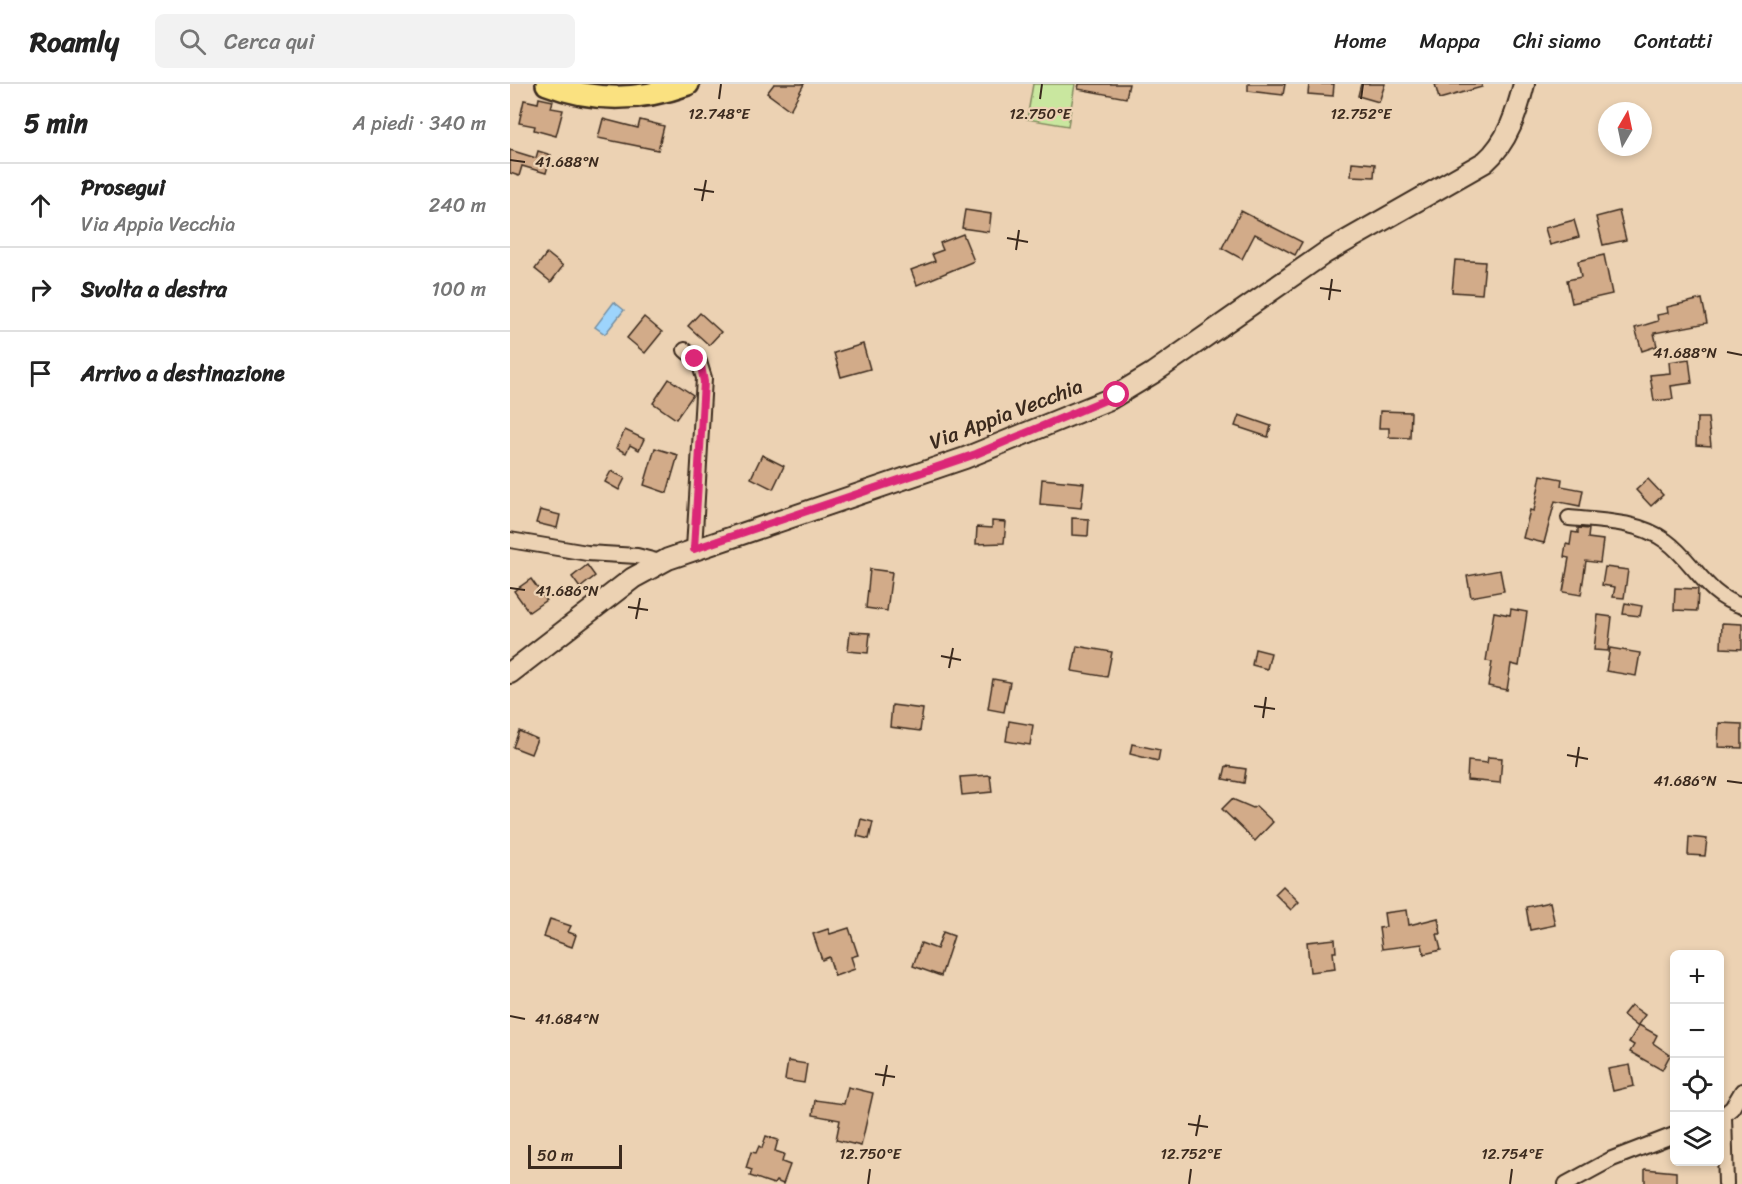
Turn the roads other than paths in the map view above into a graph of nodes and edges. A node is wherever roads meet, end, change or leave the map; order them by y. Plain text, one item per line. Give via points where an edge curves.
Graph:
1 (547, 84) edge
2 (688, 84) edge
3 (1524, 84) edge
4 (686, 350) dead end
5 (1569, 518) dead end
6 (510, 540) edge
7 (694, 549) junction
8 (660, 562) junction
9 (1742, 606) edge
10 (510, 673) edge
11 (1742, 1091) edge
12 (1724, 1114) edge
13 (1670, 1136) edge
14 (1724, 1150) edge
15 (1566, 1184) edge
16 (1726, 1184) edge

1 - 2 main road via 610,98 643,96
3 - 7 main road, Via Appia Vecchia via 1508,132 1485,162 1325,253 1117,395 976,454
4 - 7 street via 699,362 704,378
5 - 9 street via 1623,523 1657,536 1673,547 1713,591
6 - 8 street
7 - 8 main road, Via Appia Vecchia
8 - 10 main road, Via Appia Vecchia via 633,578
11 - 12 street
13 - 15 street via 1626,1153
14 - 16 street

